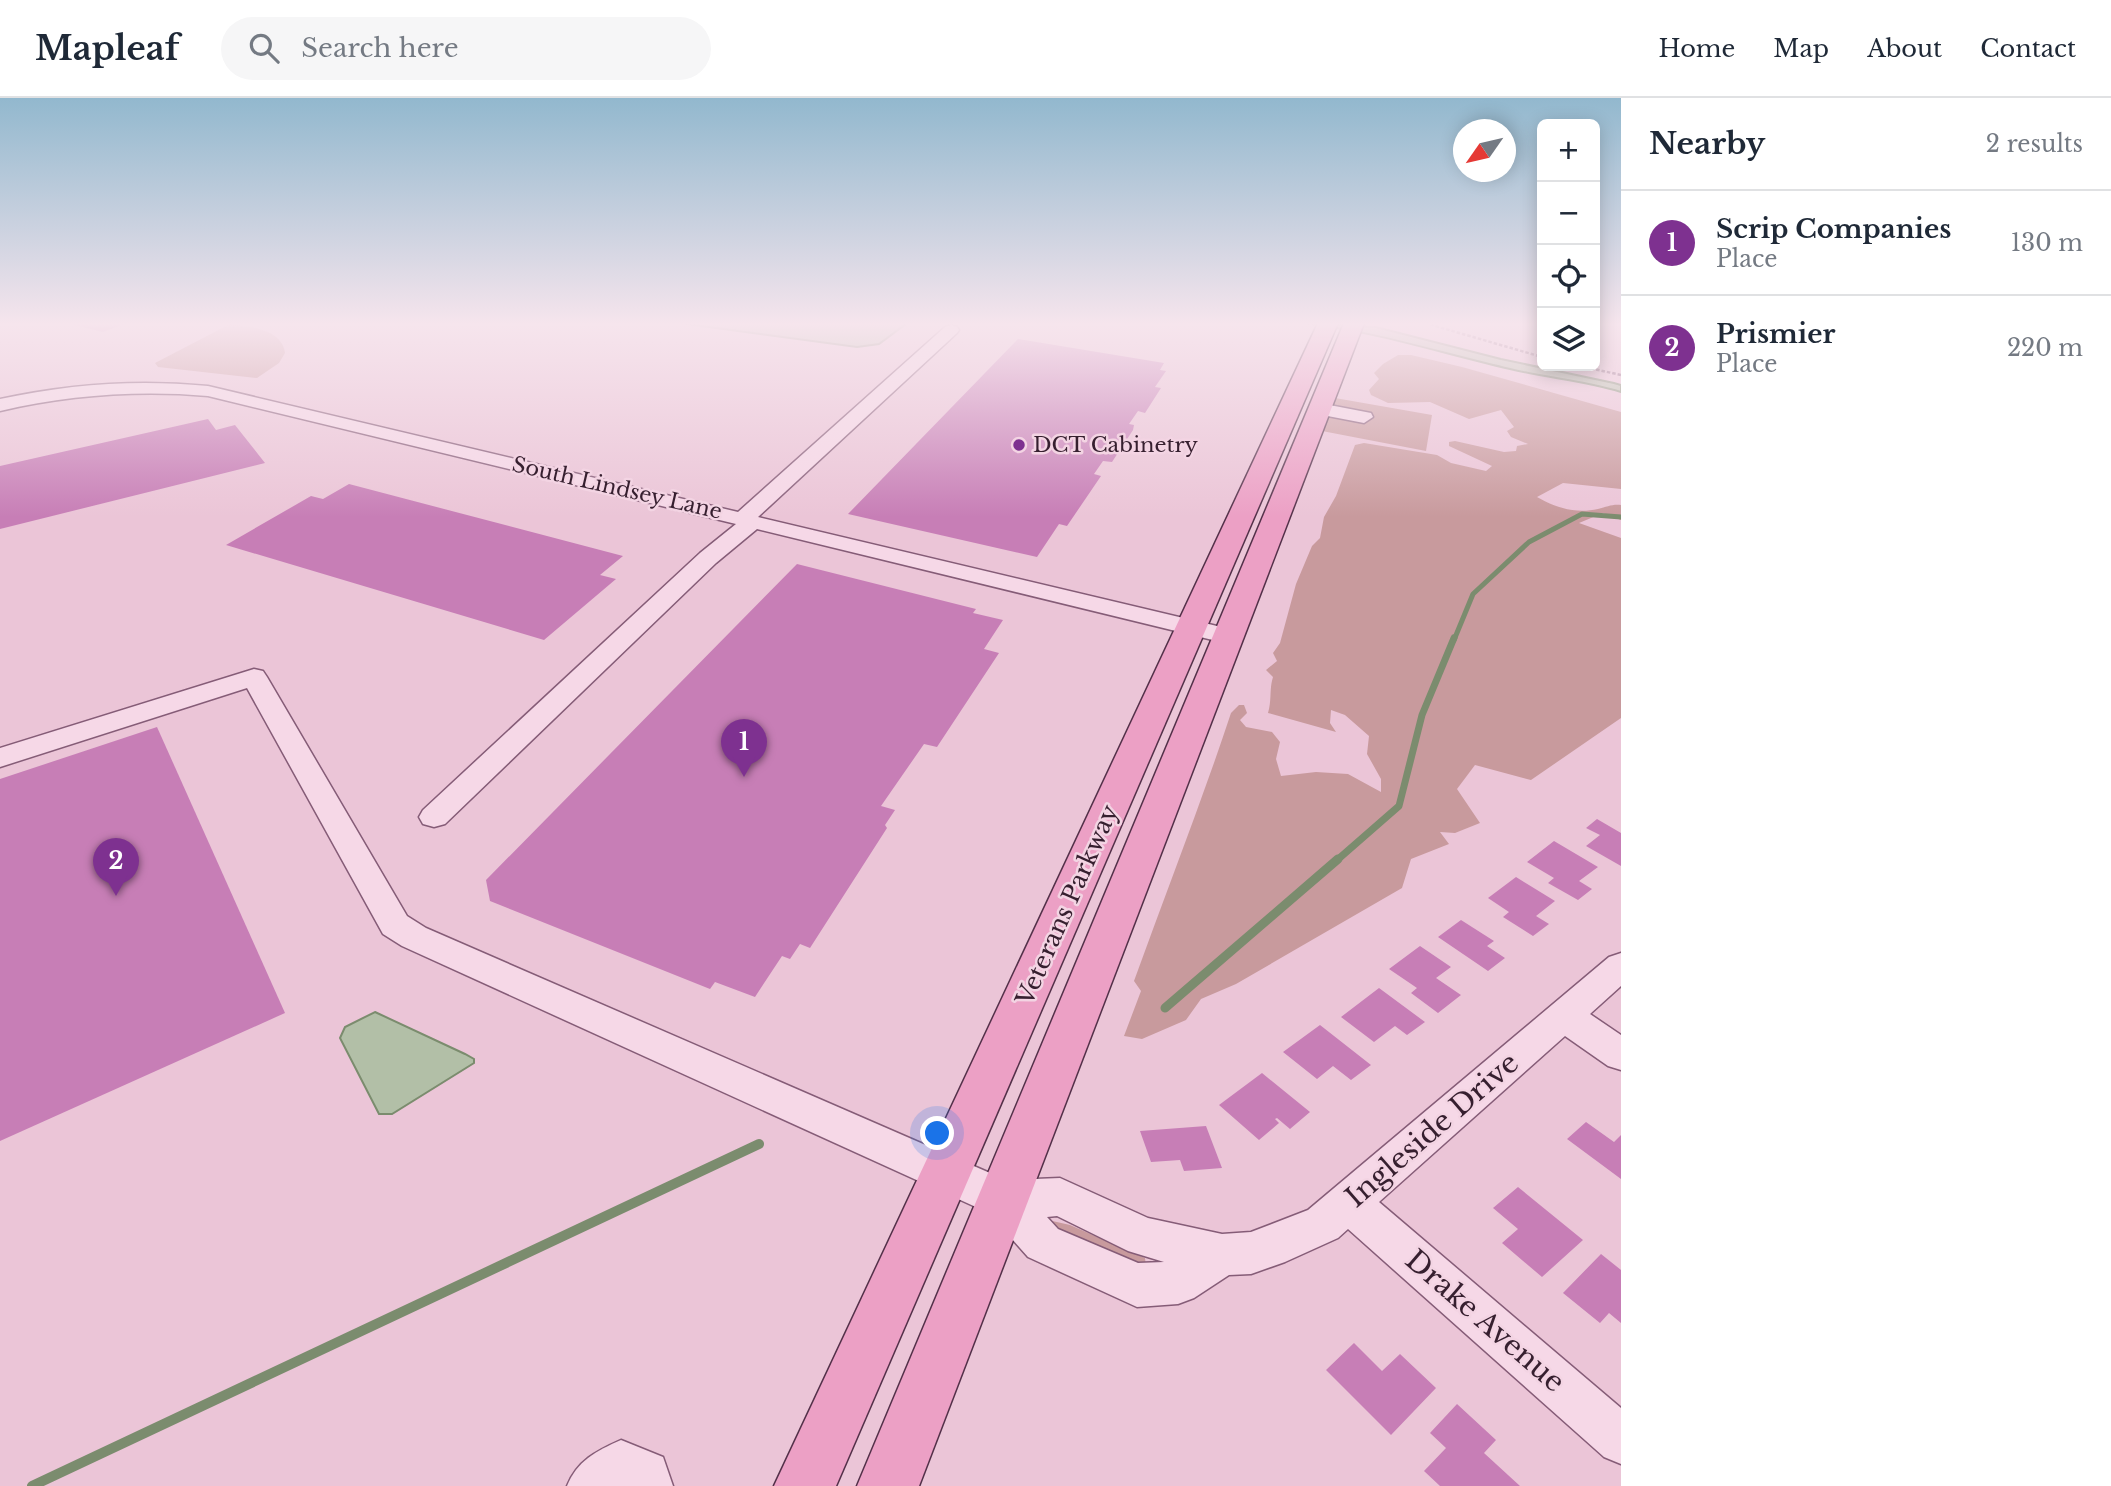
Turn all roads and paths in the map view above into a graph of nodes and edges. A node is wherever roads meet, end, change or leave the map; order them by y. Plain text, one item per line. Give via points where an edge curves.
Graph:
1 (121, 388) edge
2 (168, 388) edge
3 (889, 388) edge
4 (1313, 388) edge
5 (1324, 388) edge
6 (0, 405) edge
7 (1319, 409) junction
8 (1364, 417) dead end
9 (748, 520) junction
10 (1210, 631) junction
11 (0, 758) edge
12 (435, 817) dead end
13 (1621, 966) edge
14 (1564, 1016) junction
15 (1621, 1055) edge
16 (946, 1173) junction
17 (1004, 1199) junction
18 (1348, 1202) junction
19 (1621, 1440) edge
20 (592, 1486) edge
21 (648, 1486) edge
22 (805, 1486) edge
23 (888, 1486) edge

1 - 6 street, South Lindsey Lane
2 - 9 street, South Lindsey Lane via 208,391
3 - 9 street
4 - 10 main road, Veterans Parkway
5 - 7 main road, Veterans Parkway
7 - 8 street
7 - 10 main road, Veterans Parkway
9 - 10 street, South Lindsey Lane
9 - 12 street
10 - 16 main road, Veterans Parkway
10 - 17 main road, Veterans Parkway
11 - 16 street, Ingleside Drive via 254,677 395,925
13 - 14 street, Ingleside Drive
14 - 15 street
14 - 18 street, Ingleside Drive
16 - 17 street, Ingleside Drive
16 - 22 main road, Veterans Parkway
17 - 18 street, Ingleside Drive via 1043,1243 1136,1285 1178,1283 1222,1255 1251,1253 1285,1242 1323,1224
17 - 23 main road, Veterans Parkway
18 - 19 street, Drake Avenue
20 - 21 street via 621,1465 645,1475

